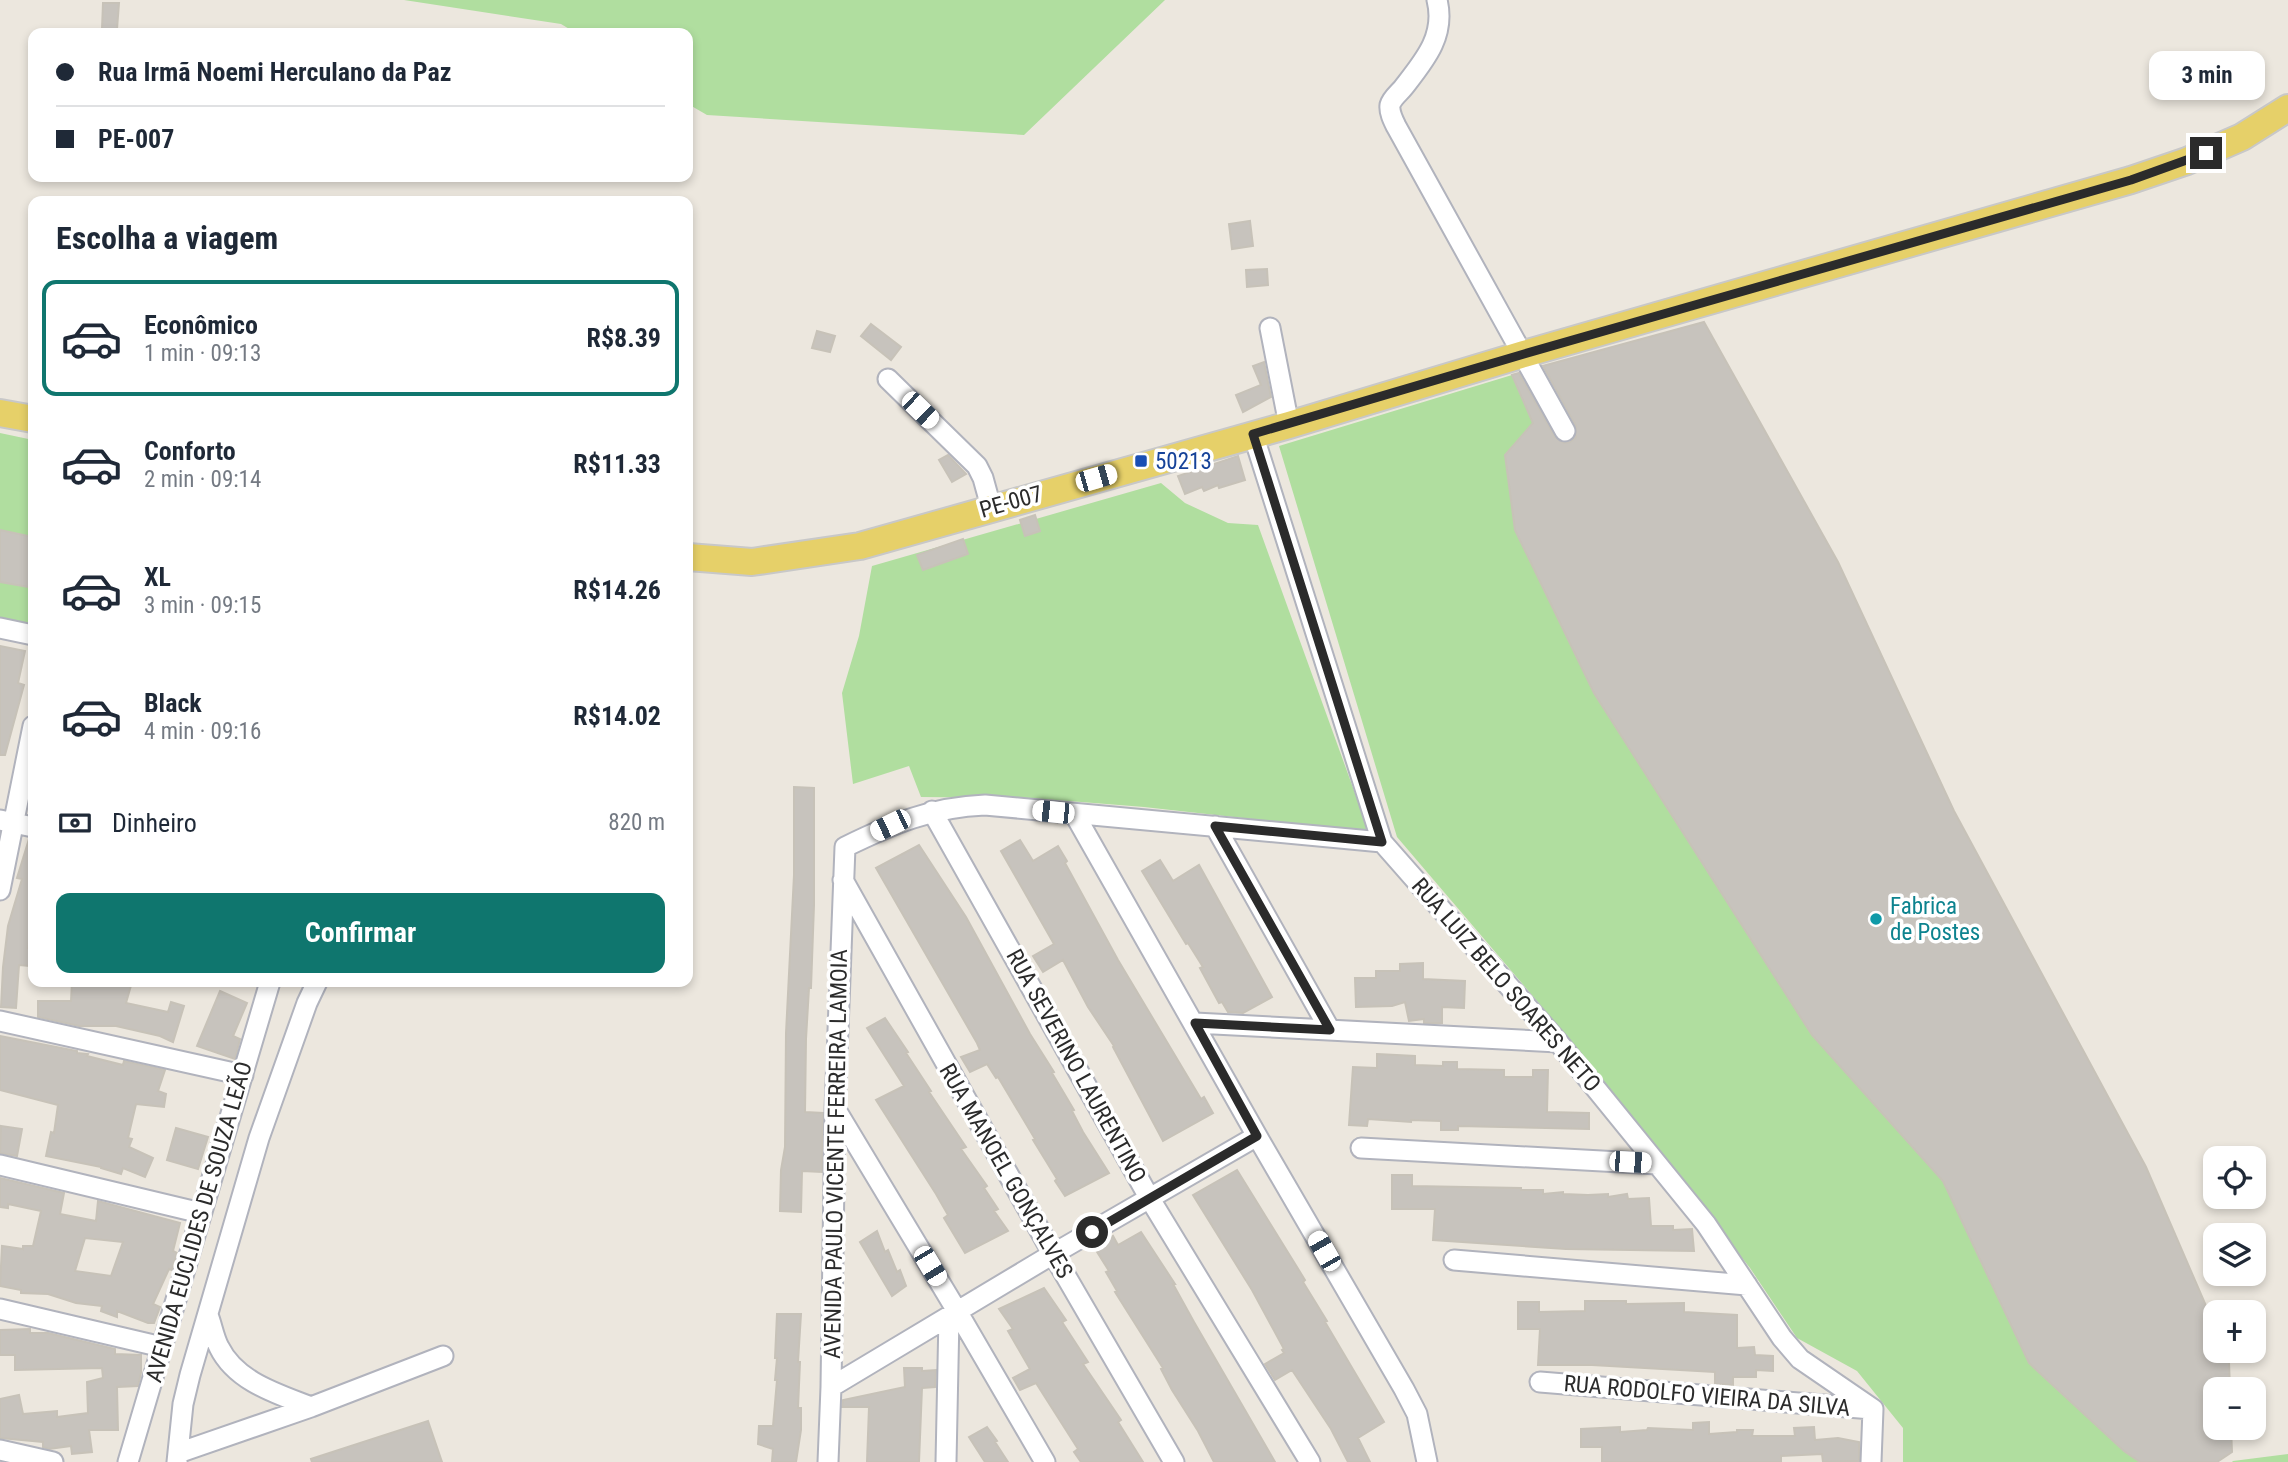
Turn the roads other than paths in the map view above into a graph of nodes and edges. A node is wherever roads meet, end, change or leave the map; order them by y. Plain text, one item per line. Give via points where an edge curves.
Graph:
1 (1437, 0) edge
2 (2288, 108) edge
3 (1270, 328) dead end
4 (1524, 354) junction
5 (888, 379) dead end
6 (0, 412) edge
7 (28, 418) edge
8 (1289, 425) junction
9 (1565, 431) dead end
10 (1253, 434) junction
11 (991, 507) junction
12 (693, 557) edge
13 (0, 628) edge
14 (28, 634) edge
15 (28, 744) edge
16 (932, 811) junction
17 (1075, 815) junction
18 (7, 821) edge
19 (28, 826) edge
20 (1215, 826) junction
21 (1382, 842) junction
22 (842, 879) junction
23 (0, 890) edge
24 (269, 987) edge
25 (315, 987) edge
26 (0, 1021) edge
27 (1195, 1023) junction
28 (1330, 1030) junction
29 (1558, 1042) junction
30 (243, 1074) junction
31 (835, 1109) junction
32 (1257, 1136) junction
33 (1360, 1148) dead end
34 (1657, 1164) junction
35 (0, 1165) edge
36 (1150, 1199) junction
37 (201, 1213) junction
38 (1052, 1254) junction
39 (1454, 1260) dead end
40 (1747, 1285) junction
41 (0, 1310) edge
42 (953, 1313) junction
43 (208, 1315) junction
44 (162, 1347) junction
45 (443, 1356) dead end
46 (1540, 1382) dead end
47 (831, 1387) junction
48 (311, 1407) junction
49 (1873, 1409) junction
50 (0, 1450) edge
51 (177, 1457) edge
52 (53, 1462) edge
53 (128, 1462) edge
54 (828, 1462) edge
55 (946, 1462) edge
56 (1045, 1462) edge
57 (1174, 1462) edge
58 (1310, 1462) edge
59 (1427, 1462) edge
60 (1871, 1462) edge

1 - 4 street via 1436,38 1390,105 1391,113
2 - 4 main road, PE-007 / PE-007 via 2242,137 2131,180
3 - 8 street
4 - 8 main road, PE-007 / PE-007
4 - 9 street
5 - 11 street via 977,466
6 - 7 main road
8 - 10 main road, PE-007 / PE-007
10 - 11 main road, PE-007 / PE-007
10 - 21 street, RUA LUIZ BELO SOARES NETO
11 - 12 main road, PE-007 / PE-007 via 860,546 800,557 752,562
13 - 14 street
15 - 18 street
16 - 17 street via 985,805
16 - 22 street, AVENIDA PAULO VICENTE FERREIRA LAMOIA via 845,847
16 - 36 street, RUA SEVERINO LAURENTINO
17 - 20 street
17 - 27 street
18 - 19 street
18 - 23 street
20 - 21 street
20 - 28 street
21 - 29 street, RUA LUIZ BELO SOARES NETO
22 - 31 street, AVENIDA PAULO VICENTE FERREIRA LAMOIA
22 - 38 street, RUA MANOEL GONÇALVES
24 - 30 street, AVENIDA EUCLIDES DE SOUZA LEÃO
25 - 43 street via 259,1138
26 - 30 street
27 - 28 street
27 - 32 street
28 - 29 street
29 - 34 street, RUA LUIZ BELO SOARES NETO
30 - 37 street, AVENIDA EUCLIDES DE SOUZA LEÃO
31 - 42 street
31 - 47 street, AVENIDA PAULO VICENTE FERREIRA LAMOIA
32 - 36 street
32 - 59 street via 1404,1389 1417,1415
33 - 34 street
34 - 40 street, RUA LUIZ BELO SOARES NETO via 1706,1224
35 - 37 street
36 - 38 street
36 - 58 street, RUA SEVERINO LAURENTINO
37 - 44 street, AVENIDA EUCLIDES DE SOUZA LEÃO
38 - 42 street
38 - 57 street, RUA MANOEL GONÇALVES
39 - 40 street
40 - 49 street, RUA LUIZ BELO SOARES NETO via 1800,1359
41 - 44 street
42 - 47 street
42 - 55 street
42 - 56 street
43 - 48 street via 218,1346 236,1368 254,1383
43 - 51 street via 183,1404
44 - 53 street, AVENIDA EUCLIDES DE SOUZA LEÃO
45 - 48 street
46 - 49 street, RUA RODOLFO VIEIRA DA SILVA
47 - 54 street, AVENIDA PAULO VICENTE FERREIRA LAMOIA
48 - 51 street
49 - 60 street
50 - 52 street

